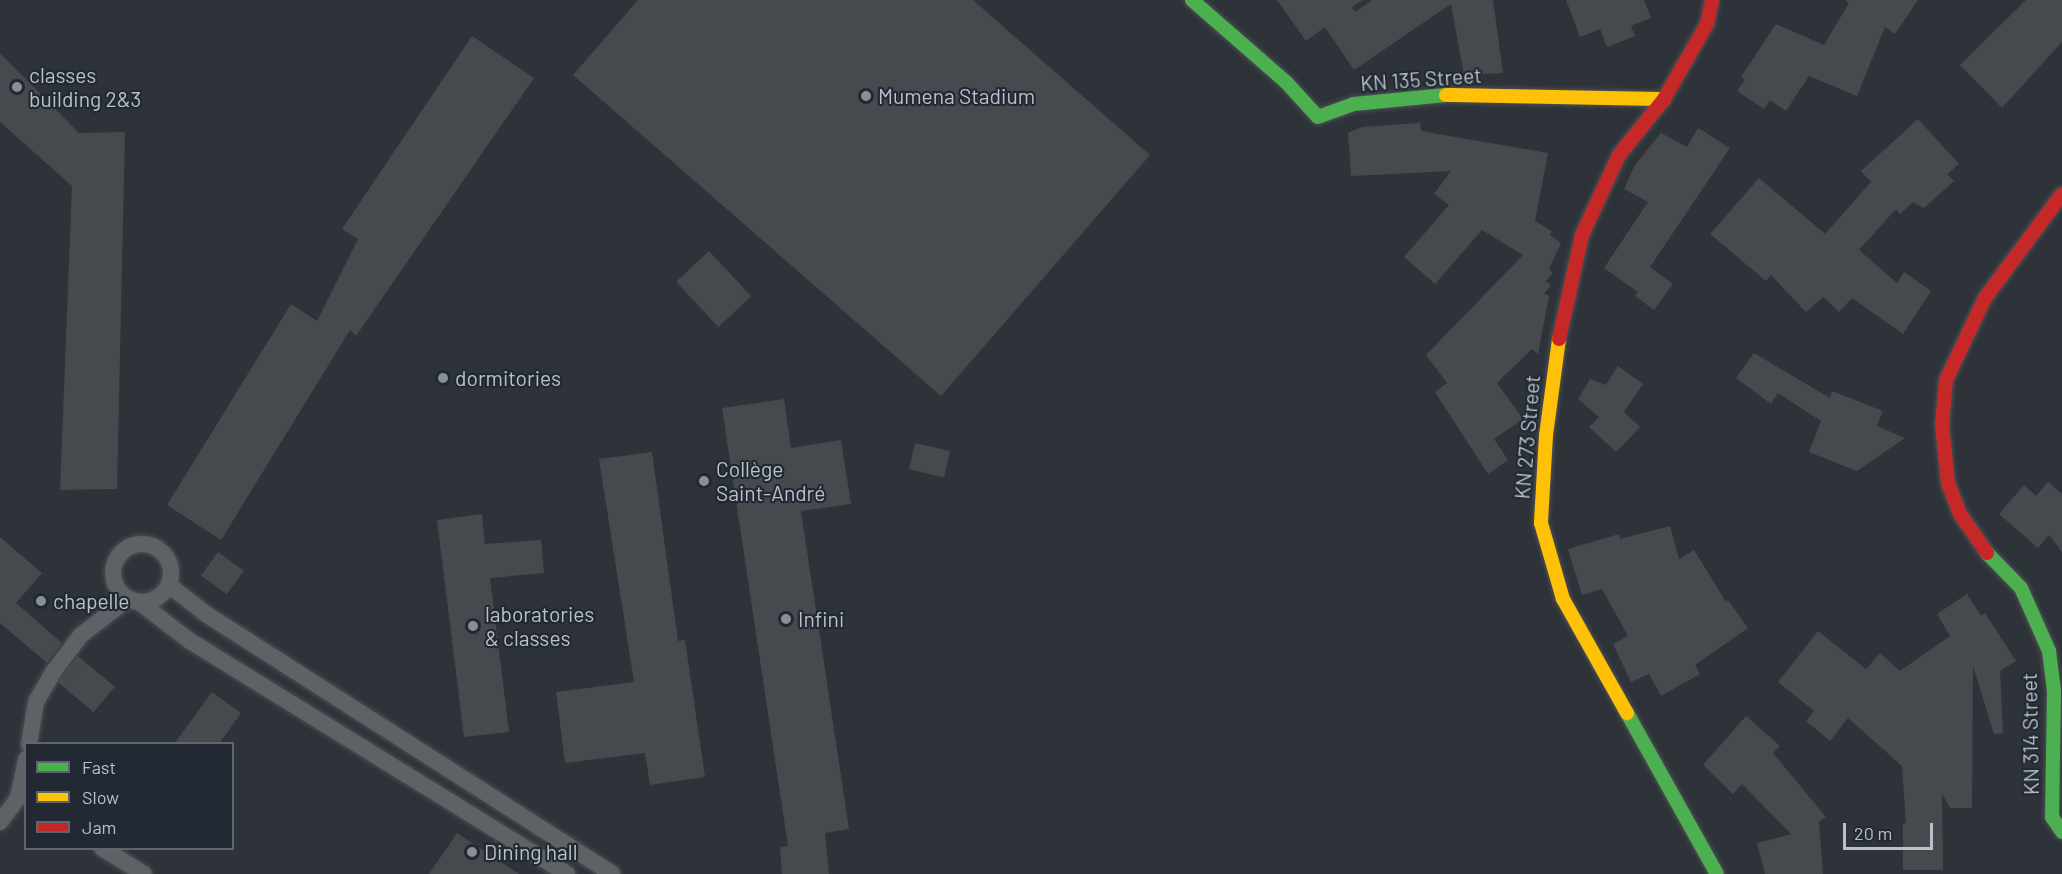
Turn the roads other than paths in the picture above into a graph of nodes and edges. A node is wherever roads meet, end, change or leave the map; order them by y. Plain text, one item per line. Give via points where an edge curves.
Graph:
1 (1192, 0) edge
2 (1712, 0) edge
3 (1664, 99) junction
4 (2062, 194) edge
5 (169, 585) junction
6 (134, 601) junction
7 (28, 742) edge
8 (24, 780) edge
9 (22, 800) edge
10 (0, 822) edge
11 (2062, 832) edge
12 (104, 850) edge
13 (144, 874) edge
14 (567, 874) edge
15 (612, 874) edge
16 (1717, 874) edge

1 - 3 street, KN 135 Street via 1286,82 1318,117 1354,104 1454,94
2 - 3 street, KN 273 Street via 1707,24
3 - 16 street, KN 273 Street via 1619,155 1582,235 1560,328 1546,435 1541,523 1563,599
4 - 11 street, KN 314 Street via 1985,298 1946,380 1942,425 1948,483 1960,514 1980,545 2021,588 2049,651 2054,691 2052,818
5 - 6 lane via 156,599
5 - 6 lane via 171,567 163,551 137,544 121,553 113,569 116,586
5 - 15 lane via 206,614
6 - 7 lane via 81,635 54,671 36,702
6 - 14 lane via 190,641
8 - 9 lane
9 - 10 lane
12 - 13 lane

